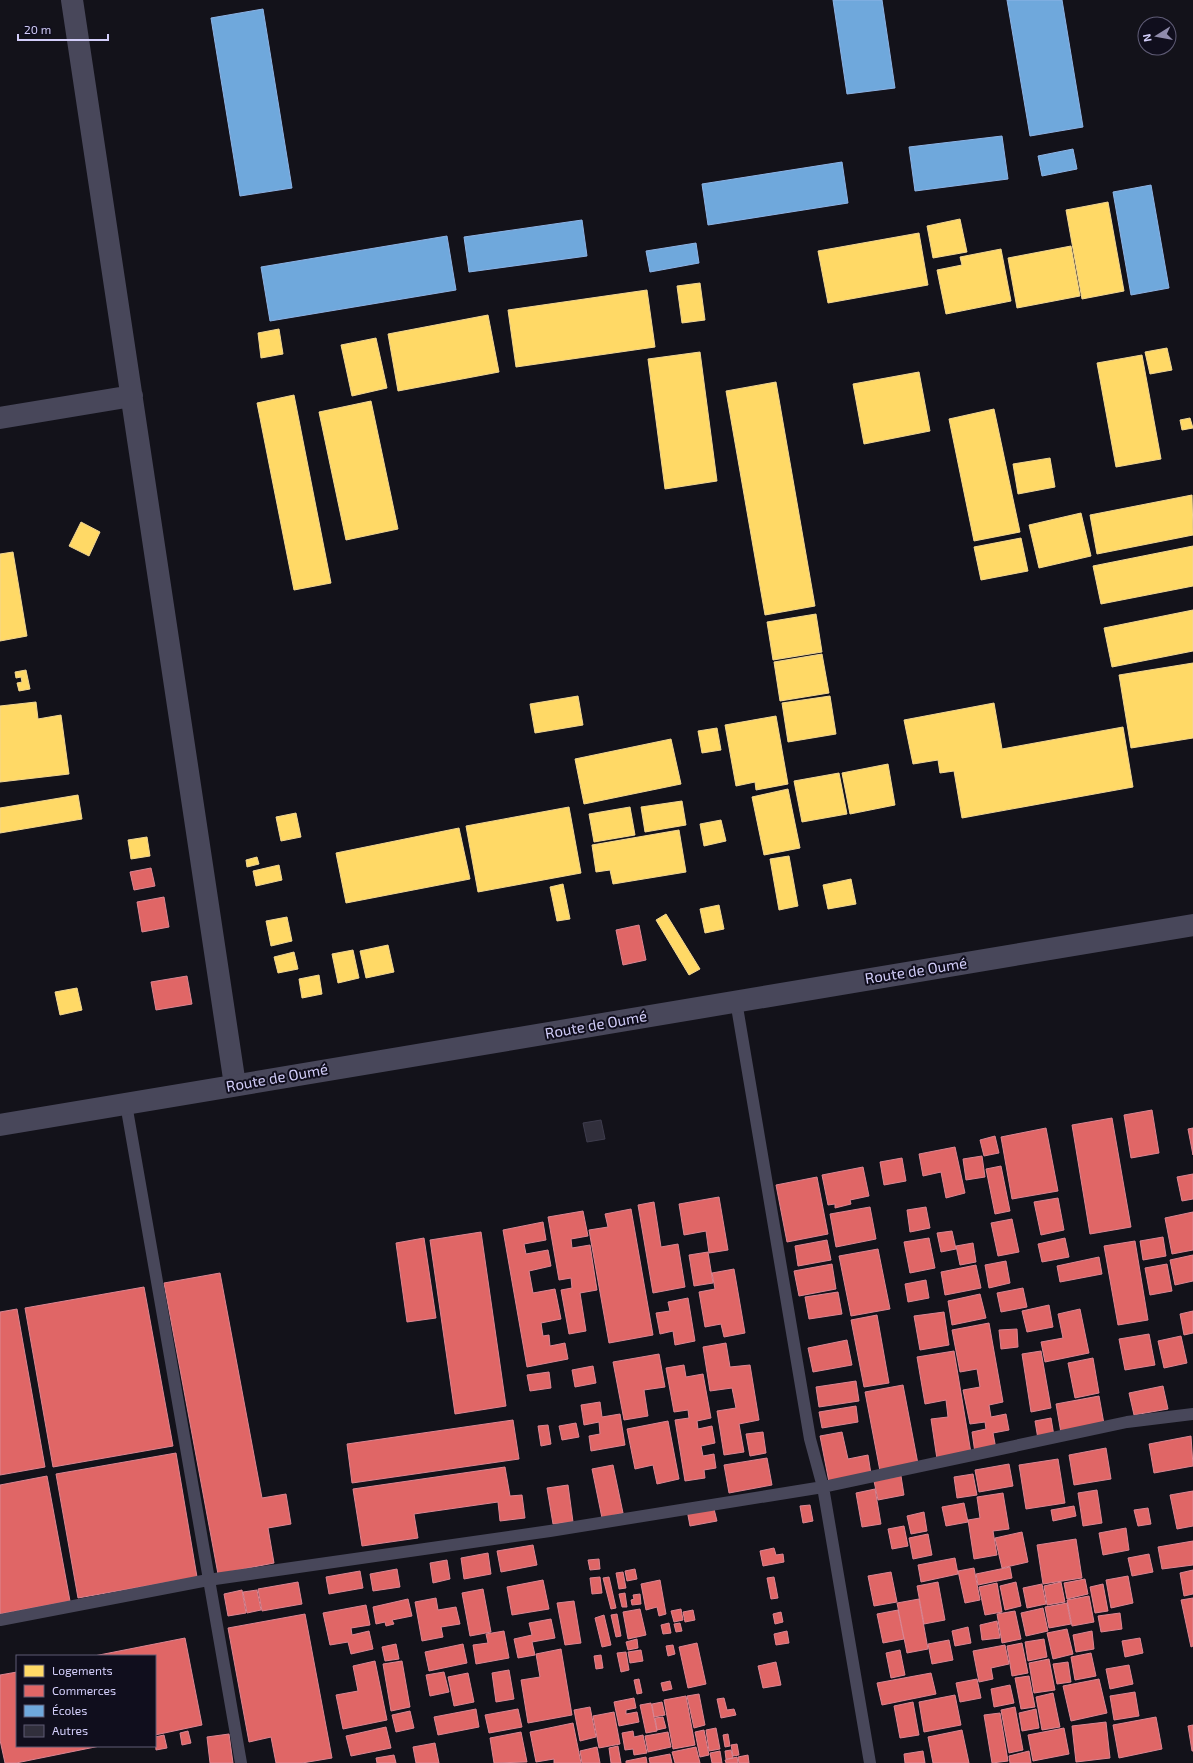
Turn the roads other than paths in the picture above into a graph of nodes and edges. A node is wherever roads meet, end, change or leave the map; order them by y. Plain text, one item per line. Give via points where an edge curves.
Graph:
1 (72, 0) edge
2 (132, 396) junction
3 (0, 418) edge
4 (1193, 925) edge
5 (736, 1001) junction
6 (235, 1086) junction
7 (126, 1104) junction
8 (0, 1125) edge
9 (1193, 1414) edge
10 (823, 1487) junction
11 (208, 1580) junction
12 (0, 1620) edge
13 (241, 1763) edge
14 (870, 1763) edge

1 - 2 street
2 - 3 street
2 - 6 street
4 - 5 street, Route de Oumé
5 - 6 street, Route de Oumé
5 - 10 lane via 810,1439
6 - 7 street, Route de Oumé
7 - 8 street, Route de Oumé
7 - 11 lane
9 - 10 lane via 1127,1422
10 - 11 lane
10 - 14 lane
11 - 12 lane
11 - 13 lane

